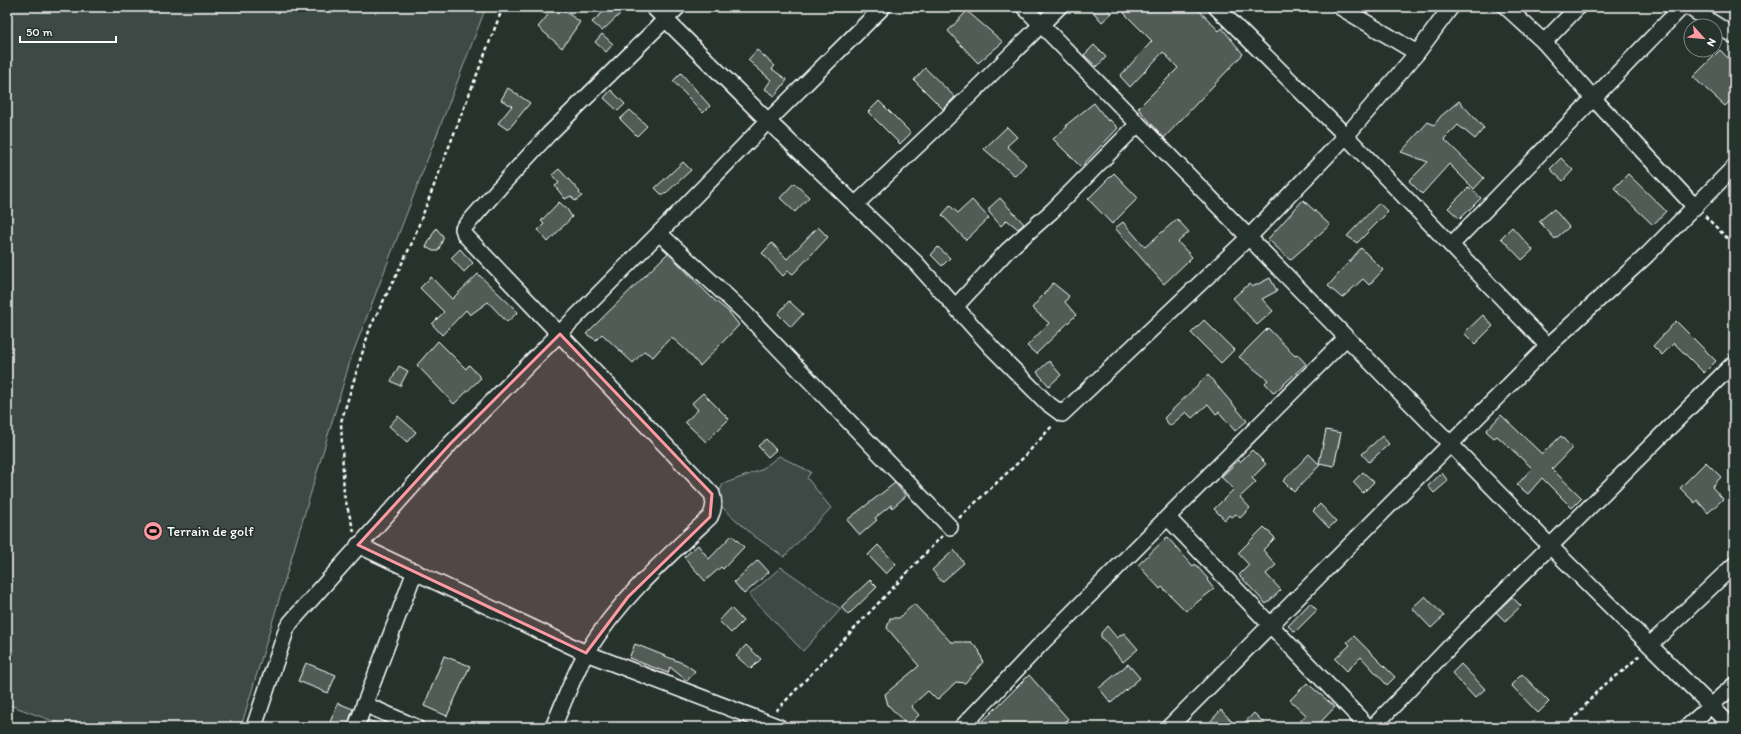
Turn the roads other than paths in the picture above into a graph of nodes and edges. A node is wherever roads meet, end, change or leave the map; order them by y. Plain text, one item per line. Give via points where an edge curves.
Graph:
1 (653, 7) edge
2 (678, 7) edge
3 (883, 7) edge
4 (1024, 7) edge
5 (1059, 7) edge
6 (1216, 7) edge
7 (1340, 7) edge
8 (1451, 7) edge
9 (1506, 7) edge
10 (1578, 7) edge
11 (1682, 7) edge
12 (1688, 7) edge
13 (666, 19) junction
14 (1041, 24) junction
15 (1734, 36) edge
16 (1544, 42) junction
17 (1417, 54) junction
18 (1593, 98) junction
19 (768, 121) junction
20 (1138, 124) junction
21 (1346, 136) junction
22 (1734, 167) edge
23 (855, 205) junction
24 (1695, 206) junction
25 (660, 234) junction
26 (1248, 238) junction
27 (1451, 244) junction
28 (956, 306) junction
29 (560, 334) junction
30 (1346, 338) junction
31 (1548, 346) junction
32 (1734, 363) edge
33 (1451, 444) junction
34 (1168, 518) junction
35 (950, 527) road end
36 (358, 546) junction
37 (1550, 546) junction
38 (1734, 565) edge
39 (415, 571) junction
40 (1270, 626) junction
41 (1650, 645) junction
42 (586, 653) junction
43 (1734, 685) edge
44 (364, 704) junction
45 (1711, 705) junction
46 (769, 725) edge
47 (254, 727) edge
48 (356, 727) edge
49 (416, 727) edge
50 (553, 727) edge
51 (962, 727) edge
52 (1169, 727) edge
53 (1368, 727) edge
54 (1373, 727) edge
55 (1687, 727) edge
56 (1732, 727) edge

1 - 13 street
2 - 13 street
3 - 19 street
4 - 14 street
5 - 14 street
6 - 21 street
7 - 17 street
8 - 17 street
9 - 16 street
10 - 16 street
11 - 18 street
12 - 15 street
13 - 19 street
13 - 29 street via 549,134 463,229 465,235
14 - 20 street
14 - 23 street
16 - 18 street
17 - 21 street
18 - 24 street
18 - 27 street
19 - 23 street
19 - 25 street
20 - 26 street
20 - 28 street via 1052,211 1007,251
21 - 26 street
21 - 27 street
22 - 24 street
23 - 28 street via 916,263
24 - 31 street
25 - 29 street
25 - 35 street via 744,312
26 - 28 street via 1062,414 993,349
26 - 30 street
27 - 31 street
29 - 36 street via 451,443
29 - 42 street via 712,494 714,500 710,517 628,597
30 - 33 street
30 - 34 street
31 - 33 street
32 - 37 street
33 - 37 street
33 - 40 street
34 - 40 street
34 - 51 street via 1038,647
36 - 39 street
36 - 47 street via 286,628
37 - 41 street
37 - 54 street
38 - 41 street
39 - 42 street
39 - 44 street
40 - 52 street
40 - 53 street
41 - 45 street
42 - 46 street
42 - 50 street
43 - 45 street
44 - 48 street
44 - 49 street
45 - 55 street
45 - 56 street

